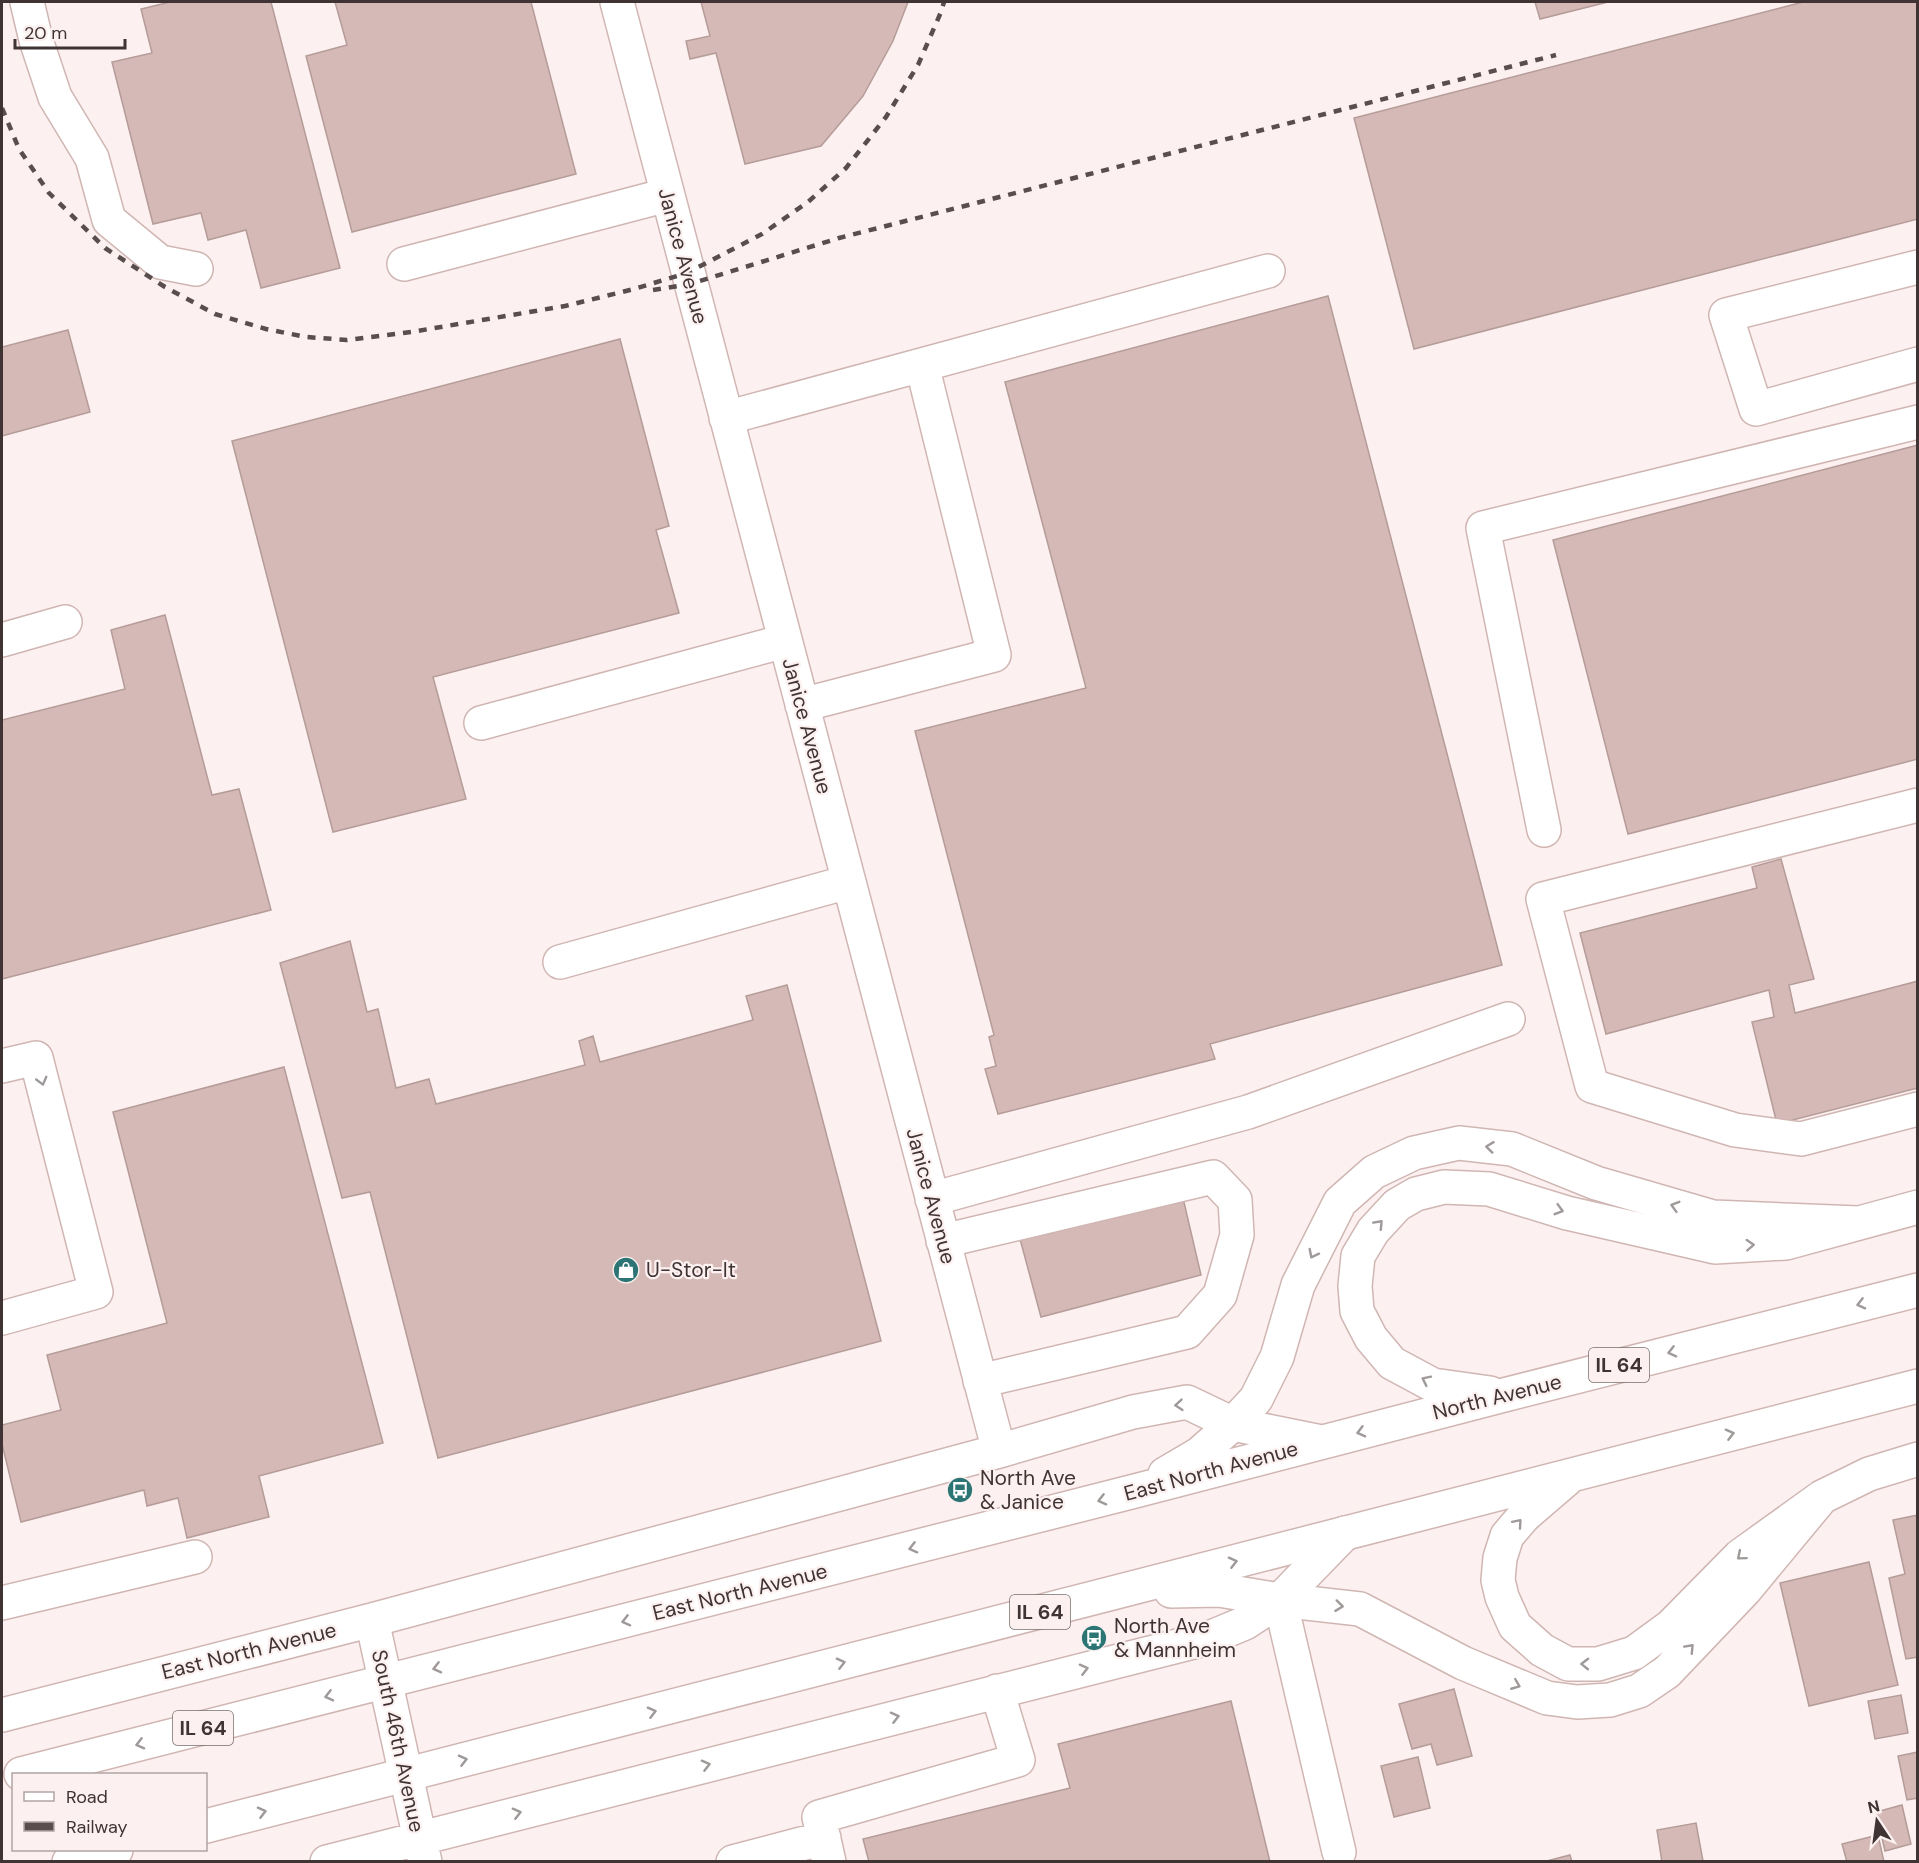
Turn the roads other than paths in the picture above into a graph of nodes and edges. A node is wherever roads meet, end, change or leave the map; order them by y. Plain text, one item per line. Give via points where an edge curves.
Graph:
1 (27, 2) edge
2 (617, 2) edge
3 (667, 195) junction
4 (404, 264) dead end
5 (1917, 267) edge
6 (195, 269) dead end
7 (1268, 271) dead end
8 (1917, 364) edge
9 (922, 365) junction
10 (726, 418) junction
11 (1917, 422) edge
12 (65, 622) dead end
13 (2, 640) edge
14 (785, 641) junction
15 (802, 705) junction
16 (481, 723) dead end
17 (1917, 805) edge
18 (1544, 830) dead end
19 (848, 882) junction
20 (560, 962) dead end
21 (1508, 1019) dead end
22 (2, 1066) edge
23 (1917, 1109) edge
24 (932, 1199) junction
25 (1917, 1207) edge
26 (1858, 1223) junction
27 (943, 1241) junction
28 (1917, 1290) edge
29 (2, 1317) edge
30 (980, 1381) junction
31 (1917, 1386) edge
32 (1504, 1395) junction
33 (1233, 1424) junction
34 (1321, 1442) junction
35 (999, 1451) junction
36 (1917, 1459) edge
37 (1573, 1474) junction
38 (1135, 1491) junction
39 (1822, 1497) junction
40 (1345, 1533) junction
41 (195, 1557) dead end
42 (1118, 1592) junction
43 (1280, 1600) junction
44 (2, 1603) edge
45 (372, 1620) junction
46 (386, 1681) junction
47 (997, 1691) junction
48 (2, 1715) edge
49 (25, 1773) edge
50 (406, 1775) junction
51 (207, 1826) edge
52 (422, 1850) edge
53 (826, 1850) edge
54 (112, 1851) edge
55 (1339, 1852) dead end
56 (69, 1862) edge
57 (327, 1862) edge
58 (733, 1862) edge

1 - 6 main road via 55,97 92,158 109,219 160,262
2 - 3 main road, Janice Avenue
3 - 4 main road
3 - 10 main road, Janice Avenue
5 - 8 main road via 1726,315 1756,409
7 - 9 main road
9 - 10 main road
9 - 15 main road via 994,655
10 - 14 main road, Janice Avenue
11 - 18 main road via 1483,528
12 - 13 main road
14 - 15 main road, Janice Avenue
14 - 16 main road
15 - 19 main road, Janice Avenue
17 - 23 main road via 1543,899 1592,1086 1735,1130 1801,1139
19 - 20 main road
19 - 24 main road, Janice Avenue
21 - 24 main road via 1248,1112
22 -> 29 main road via 36,1058 96,1292
24 - 27 main road, Janice Avenue
25 - 26 main road
32 -> 26 main road via 1433,1385 1392,1363 1371,1338 1357,1311 1358,1256 1373,1231 1397,1205 1416,1194 1444,1187 1489,1189 1567,1213 1715,1247 1786,1244
26 -> 33 main road via 1713,1217 1596,1183 1512,1149 1459,1143 1414,1153 1374,1172 1340,1202 1298,1285 1277,1357 1256,1399
27 - 30 main road, Janice Avenue
27 - 30 main road via 1212,1177 1235,1200 1237,1235 1220,1295 1187,1332
28 -> 32 main road, North Avenue / IL 64
30 - 35 main road, Janice Avenue
37 -> 31 main road, IL 64
32 -> 34 main road, North Avenue / IL 64
33 - 34 main road, East North Avenue
33 -> 35 main road, East North Avenue via 1186,1402 1133,1412
33 - 38 main road via 1199,1454
34 - 38 main road, East North Avenue / IL 64
35 - 45 main road, East North Avenue
36 - 39 main road via 1869,1474
39 -> 37 main road via 1740,1556 1671,1626 1634,1653 1598,1665 1568,1664 1542,1650 1515,1626 1498,1580 1507,1536
37 - 40 main road, IL 64
38 -> 46 main road, East North Avenue / IL 64
43 -> 39 main road via 1360,1609 1463,1663 1547,1698 1577,1702 1610,1700 1639,1691 1667,1672 1745,1590
42 -> 40 main road, IL 64
40 - 43 main road
41 - 44 main road
42 - 43 main road via 1219,1590
50 -> 42 main road, IL 64
47 -> 43 main road via 1209,1638 1245,1623
43 - 55 main road
45 - 46 main road, South 46th Avenue
45 - 48 main road, East North Avenue
46 -> 49 main road, East North Avenue / IL 64
46 - 50 main road, South 46th Avenue
52 -> 47 main road
47 - 53 main road via 1018,1760 819,1817
51 -> 50 main road, IL 64
50 - 52 main road, South 46th Avenue
52 - 57 main road
53 - 58 main road
54 - 56 main road

